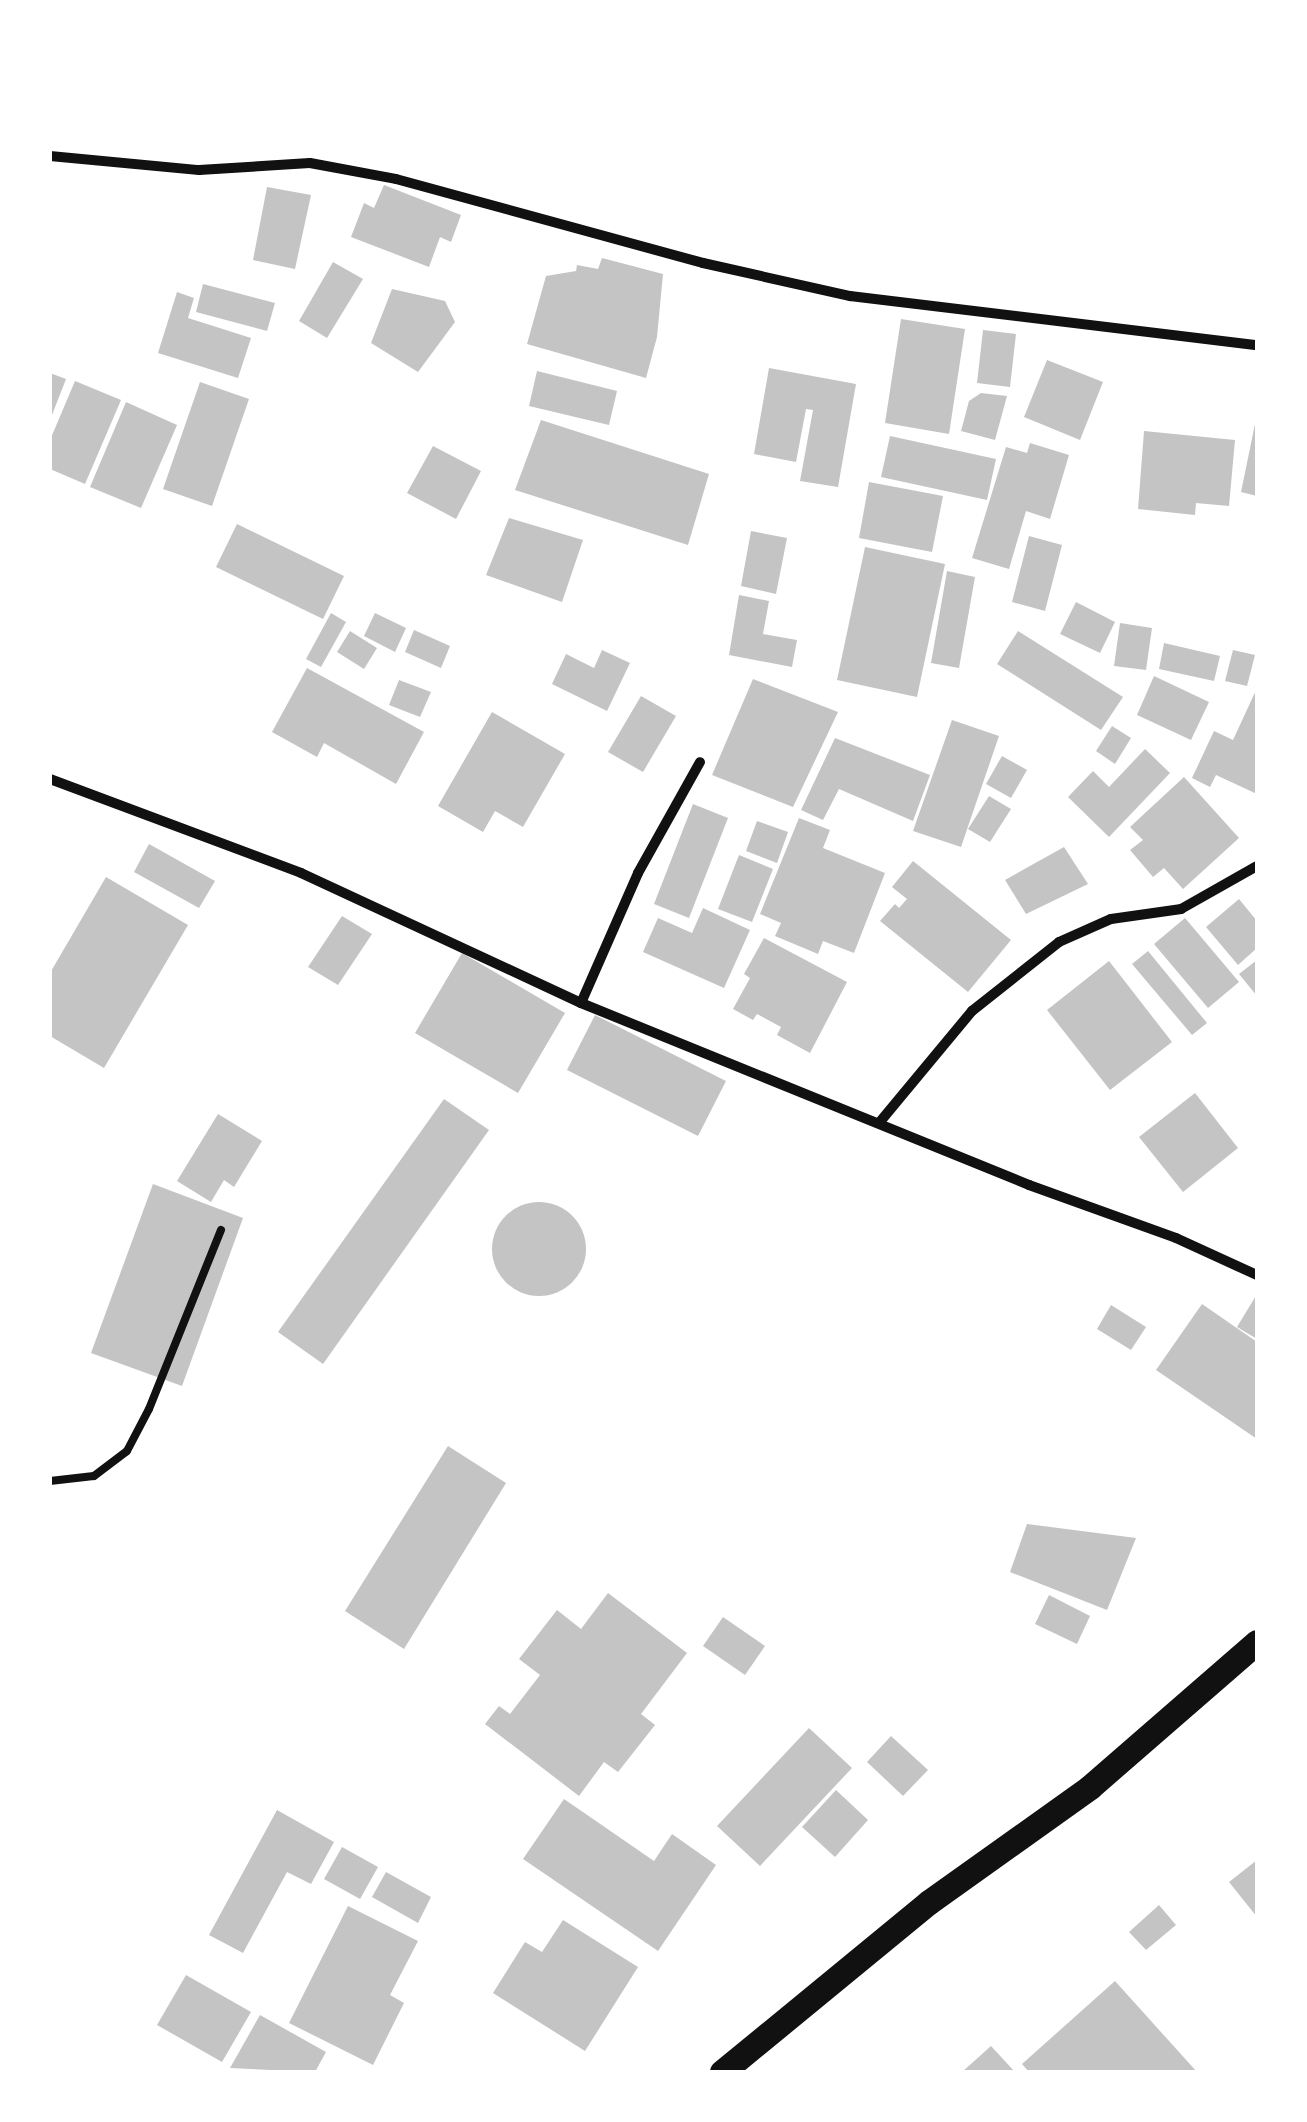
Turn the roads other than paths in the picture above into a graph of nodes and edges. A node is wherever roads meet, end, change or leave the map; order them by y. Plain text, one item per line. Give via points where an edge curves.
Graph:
1 (50, 156) edge
2 (1257, 345) edge
3 (700, 762) dead end
4 (50, 779) edge
5 (1257, 866) edge
6 (581, 1004) junction
7 (878, 1123) junction
8 (220, 1230) dead end
9 (1257, 1274) edge
10 (50, 1481) edge
11 (1257, 1642) edge
12 (722, 2072) edge

1 - 2 street via 199,170 310,163 850,296
3 - 6 street via 638,872
4 - 6 street via 301,873
5 - 7 street via 1182,909 1110,919 1059,942 972,1011
6 - 7 street
7 - 9 street
8 - 10 lane via 127,1451 94,1476
11 - 12 main road via 1090,1788 929,1902

